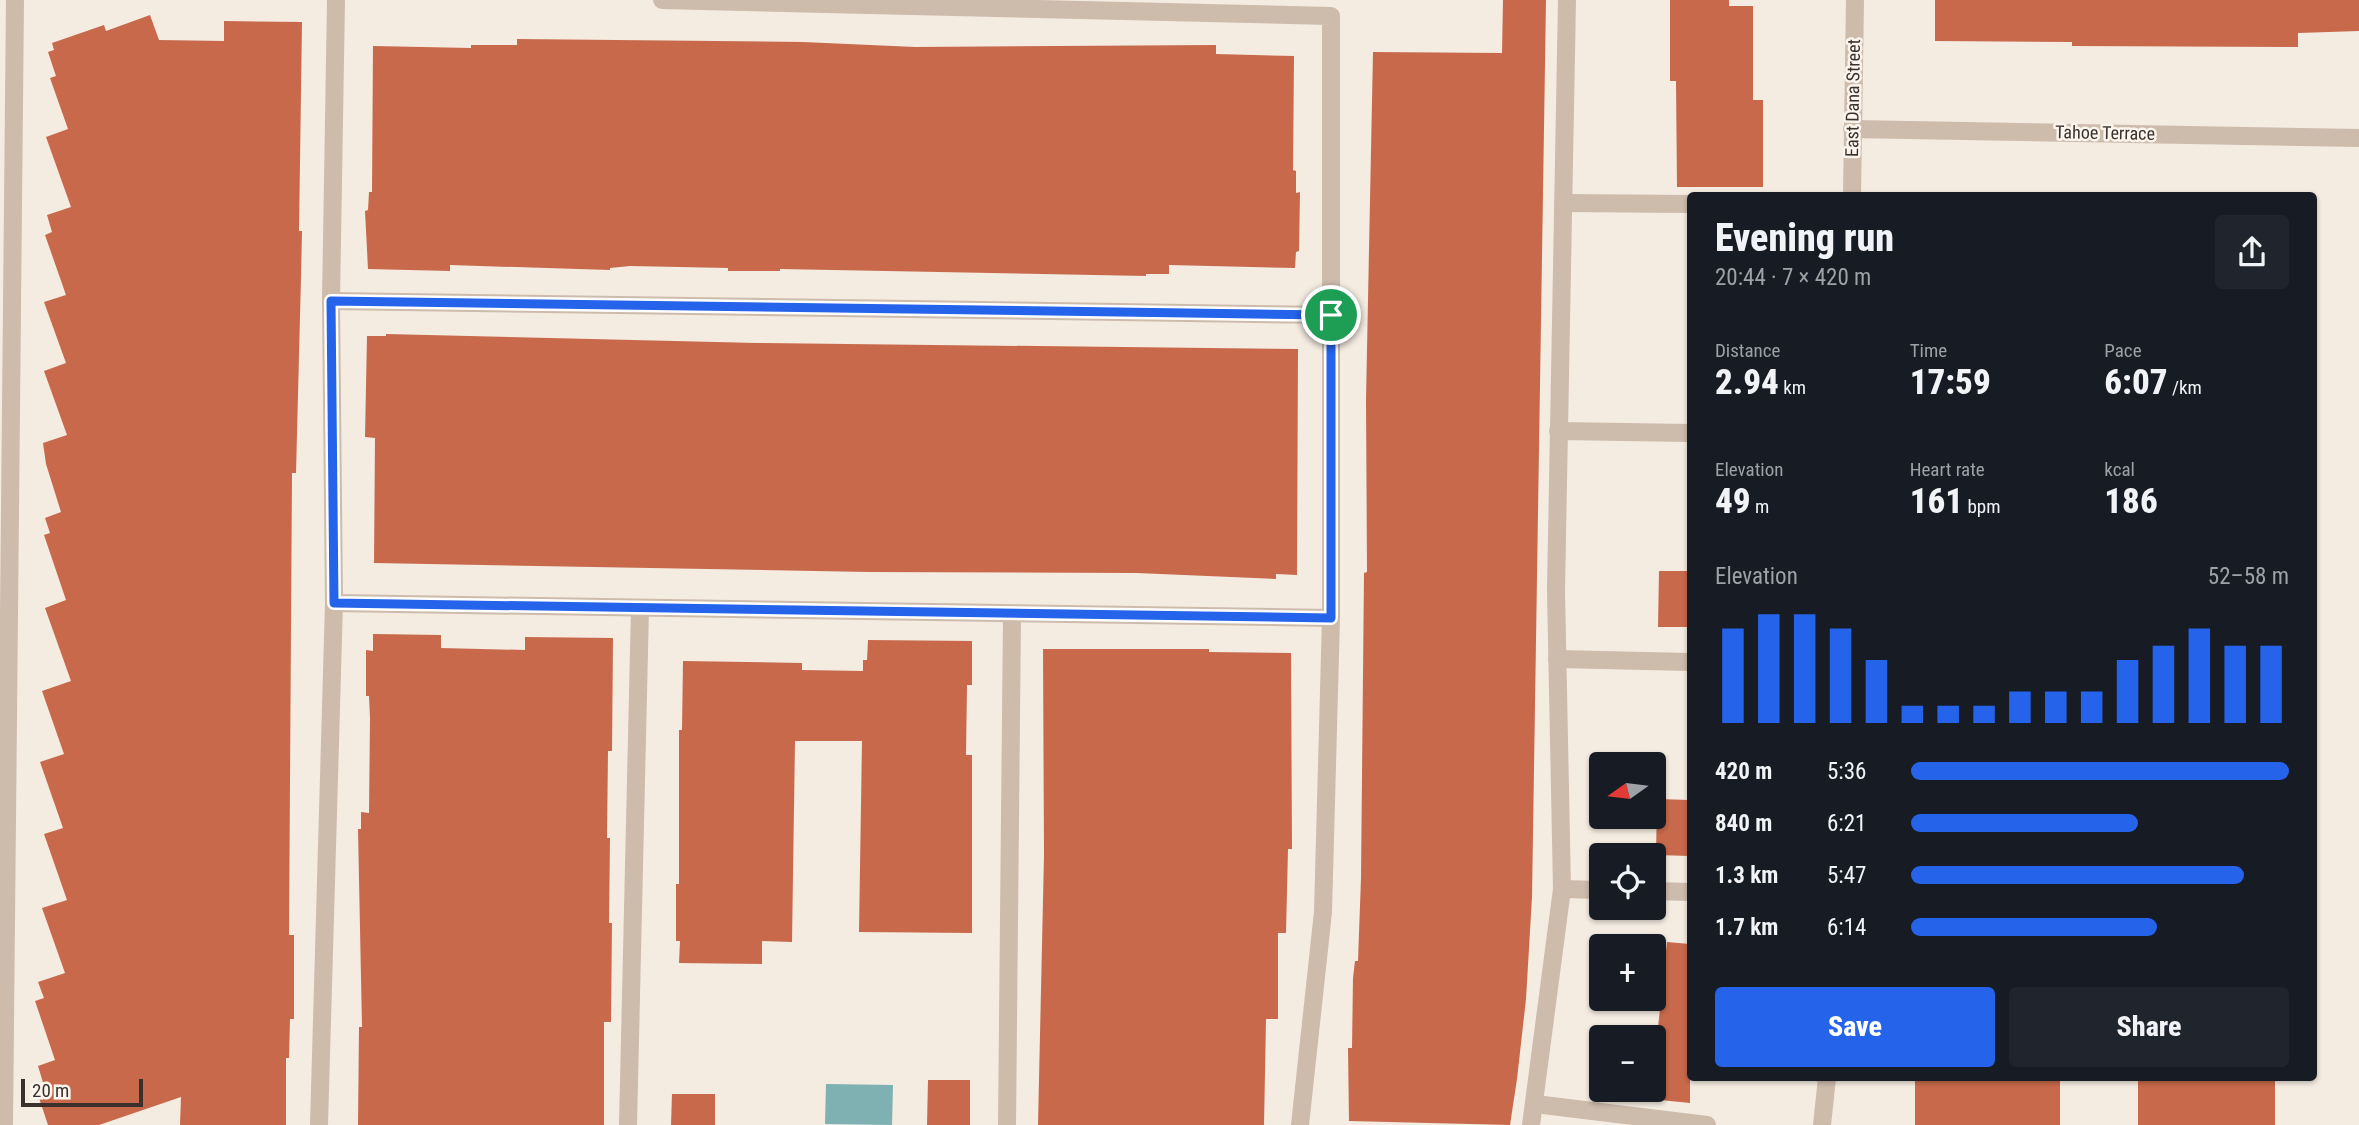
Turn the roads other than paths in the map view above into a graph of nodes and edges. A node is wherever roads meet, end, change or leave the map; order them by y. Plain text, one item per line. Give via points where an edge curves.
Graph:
1 (15, 0) edge
2 (336, 0) edge
3 (662, 0) edge
4 (1567, 0) edge
5 (1855, 0) edge
6 (1852, 129) junction
7 (2359, 138) edge
8 (1852, 192) edge
9 (1563, 203) junction
10 (1687, 204) edge
11 (7, 256) edge
12 (331, 301) junction
13 (1331, 315) junction
14 (1558, 431) junction
15 (1687, 433) edge
16 (5, 522) edge
17 (334, 603) junction
18 (640, 608) junction
19 (1012, 614) junction
20 (1331, 618) junction
21 (1557, 659) junction
22 (1687, 662) edge
23 (3, 801) edge
24 (1562, 889) junction
25 (1589, 890) edge
26 (1666, 891) edge
27 (1687, 892) edge
28 (3, 1067) edge
29 (1827, 1081) edge
30 (1535, 1104) junction
31 (4, 1125) edge
32 (318, 1125) edge
33 (628, 1125) edge
34 (1007, 1125) edge
35 (1300, 1125) edge
36 (1531, 1125) edge
37 (1707, 1125) edge
38 (1822, 1125) edge

1 - 11 street
2 - 12 street
3 - 13 street via 1331,16
4 - 9 street
5 - 6 street, East Dana Street
6 - 7 street, Tahoe Terrace
6 - 8 street, East Dana Street
9 - 10 street
9 - 14 street
11 - 16 street
12 - 13 street
12 - 17 street
13 - 20 street
14 - 15 street
14 - 21 street
16 - 23 street
17 - 18 street
17 - 32 street
18 - 19 street
18 - 33 street
19 - 20 street
19 - 34 street
20 - 35 street via 1323,912
21 - 22 street
21 - 24 street
23 - 28 street
24 - 25 street
24 - 30 street
26 - 27 street
28 - 31 street
29 - 38 street
30 - 36 street
30 - 37 street

